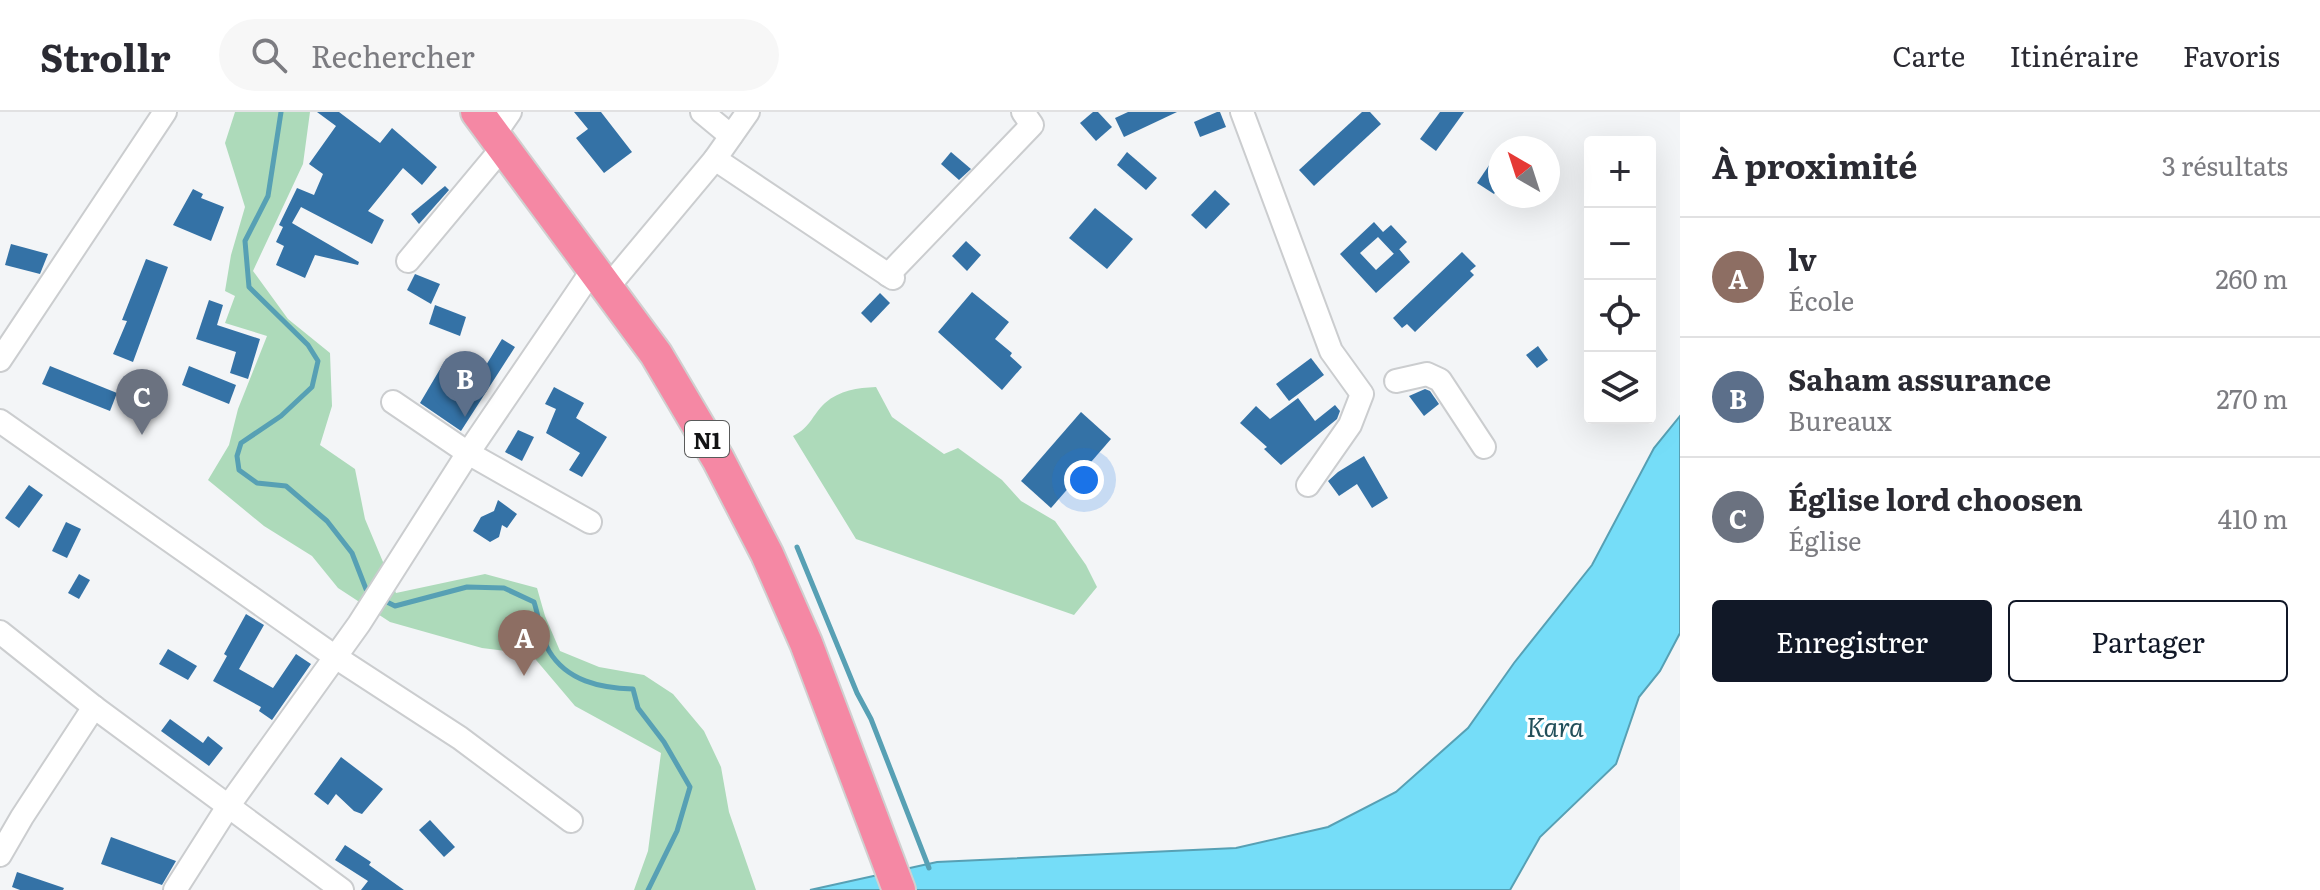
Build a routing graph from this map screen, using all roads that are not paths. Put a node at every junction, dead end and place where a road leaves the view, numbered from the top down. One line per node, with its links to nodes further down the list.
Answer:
1 (165, 112): 11 (street)
2 (702, 112): 7 (street)
3 (748, 112): 7 (street)
4 (1023, 112): 8 (street)
5 (1242, 112): 17 (street)
6 (496, 127): 9 (street); 10 (highway, N1)
7 (731, 136): 8 (street)
8 (715, 159): 10 (street)
9 (408, 261)
10 (601, 277): 16 (street); 27 (highway, N1)
11 (0, 360)
12 (1396, 381): 15 (street)
13 (393, 402): 16 (street)
14 (0, 421): 20 (street)
15 (1484, 447)
16 (468, 453): 18 (street); 20 (street)
17 (1308, 485)
18 (590, 522)
19 (0, 632): 21 (street)
20 (334, 656): 22 (street); 23 (street)
21 (94, 707): 22 (street); 24 (street)
22 (229, 805): 25 (street); 26 (street)
23 (571, 821)
24 (0, 855)
25 (175, 890)
26 (342, 890)
27 (899, 890)

